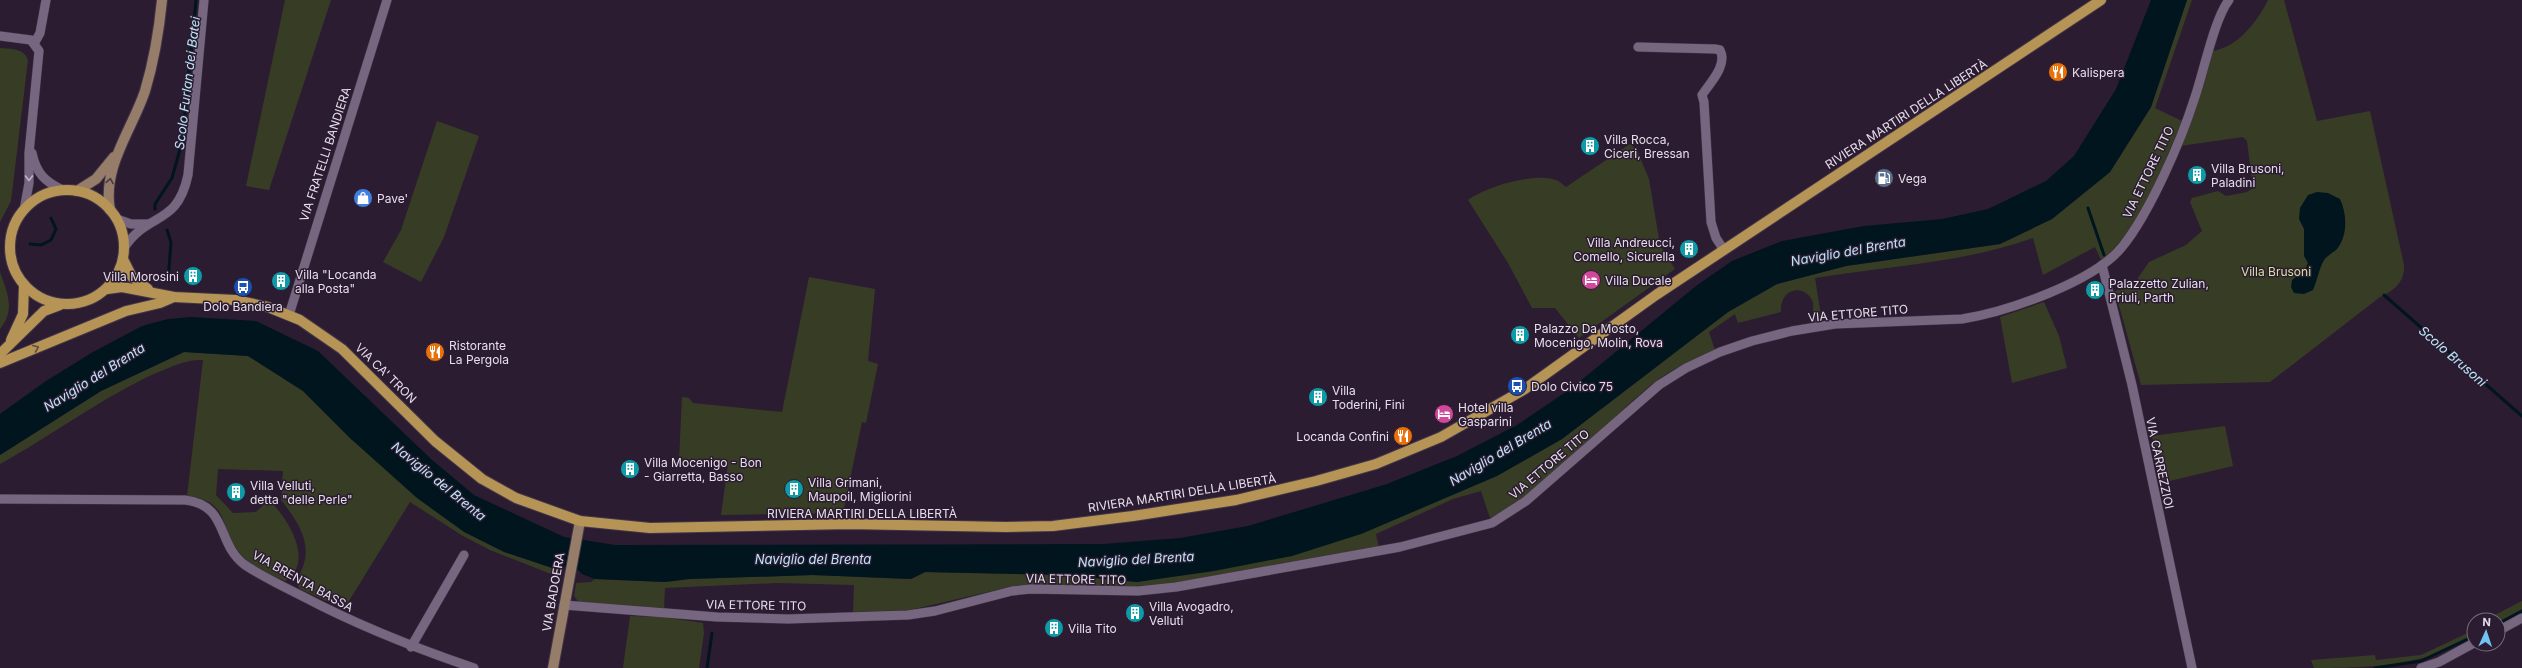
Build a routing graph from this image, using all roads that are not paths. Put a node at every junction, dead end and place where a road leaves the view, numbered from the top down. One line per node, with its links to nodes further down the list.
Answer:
1 (46, 0): 8 (street)
2 (162, 0): 11 (main road)
3 (204, 0): 17 (street)
4 (387, 0): 27 (street, VIA FRATELLI BANDIERA)
5 (2101, 0): 19 (main road, RIVIERA MARTIRI DELLA LIBERTÀ)
6 (2229, 0): 21 (street, VIA ETTORE TITO)
7 (0, 36): 8 (street)
8 (35, 42): 10 (street)
9 (1638, 47): 19 (street)
10 (30, 146): 12 (street); 14 (street, one-way to 14)
11 (117, 153): 13 (main road); 15 (main road, one-way to 11)
12 (63, 190): 13 (main road); 14 (main road)
13 (77, 191): 15 (main road)
14 (24, 210): 22 (main road)
15 (110, 210): 16 (main road)
16 (117, 219): 17 (street); 18 (main road)
17 (148, 224): 18 (street)
18 (124, 248): 20 (main road)
19 (1724, 250): 31 (main road, RIVIERA MARTIRI DELLA LIBERTÀ)
20 (123, 259): 23 (main road); 24 (main road)
21 (2102, 265): 33 (street, VIA ETTORE TITO); 40 (street, VIA CARREZZIOI)
22 (24, 285): 26 (main road); 28 (main road)
23 (107, 289): 24 (main road, VIA CA' TRON); 26 (main road)
24 (153, 292): 25 (main road, VIA CA' TRON)
25 (174, 296): 27 (main road, VIA CA' TRON); 29 (main road, one-way to 25)
26 (62, 304): 28 (main road)
27 (289, 315): 31 (main road, VIA CA' TRON)
28 (3, 351)
29 (0, 362)
30 (0, 499): 36 (street, VIA BRENTA BASSA)
31 (580, 520): 33 (main road, VIA BADOERA)
32 (464, 555): 36 (street)
33 (564, 605): 39 (main road, VIA BADOERA)
34 (2522, 618): 35 (street)
35 (2506, 627)
36 (411, 647): 38 (street, VIA BRENTA BASSA)
37 (2466, 648): 41 (street)
38 (474, 668)
39 (553, 668)
40 (2192, 668)
41 (2421, 668)

